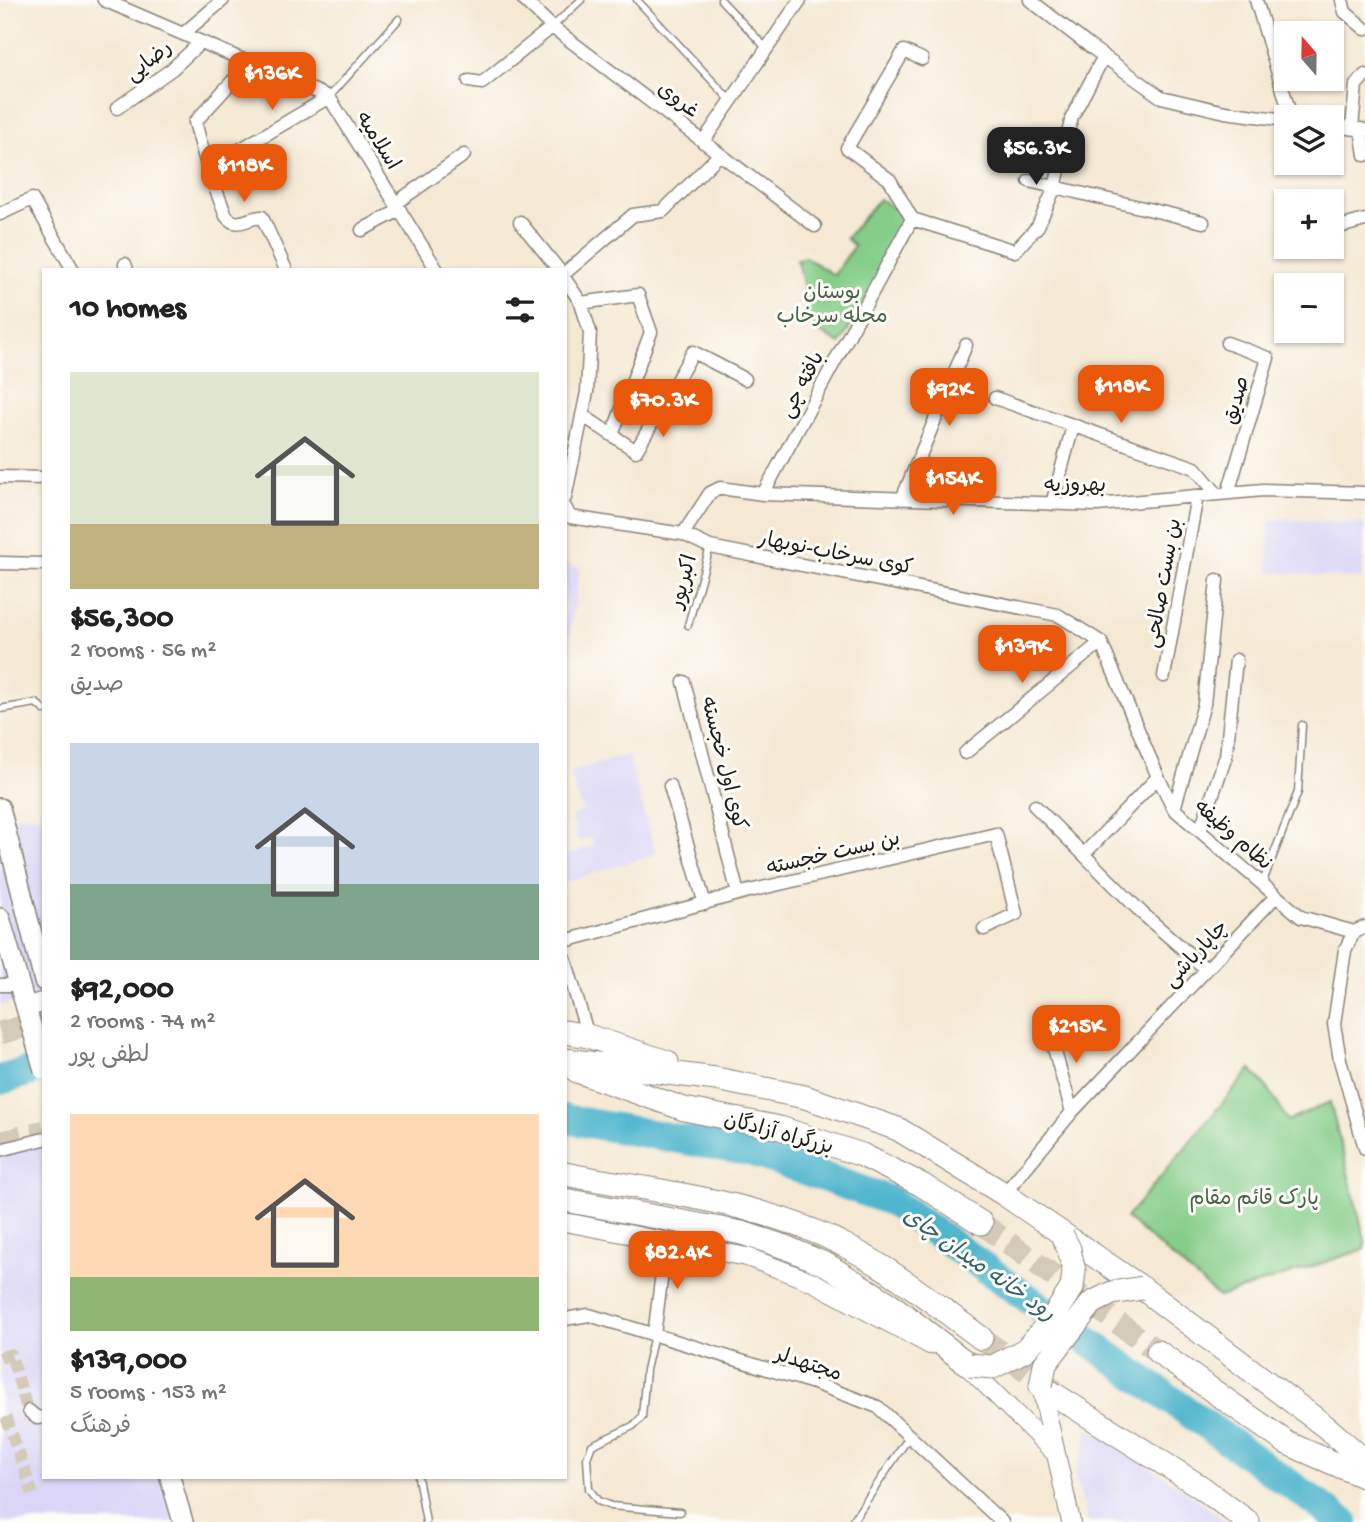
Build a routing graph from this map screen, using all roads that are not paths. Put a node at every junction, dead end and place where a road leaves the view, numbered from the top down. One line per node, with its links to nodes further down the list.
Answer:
1 (104, 0): 14 (street)
2 (524, 0): 12 (street, غروی)
3 (581, 0): 12 (lane)
4 (637, 0): 23 (lane)
5 (722, 0): 16 (lane)
6 (800, 0): 16 (street)
7 (1030, 0): 17 (street)
8 (1256, 0): 24 (street)
9 (1342, 0): 13 (street)
10 (213, 3): 14 (street)
11 (399, 19): 22 (lane)
12 (552, 27): 21 (street); 28 (street, غروی)
13 (1365, 29)
14 (183, 34): 15 (street)
15 (201, 41): 19 (street); 25 (street, رضایی)
16 (767, 49): 23 (street)
17 (1104, 56): 26 (street); 34 (street)
18 (922, 58): 37 (street)
19 (249, 62): 22 (street); 45 (street)
20 (1365, 75): 27 (street)
21 (469, 81)
22 (329, 97): 30 (street); 35 (street, اسلامیه)
23 (731, 101): 28 (street)
24 (1284, 105)
25 (117, 108)
26 (1274, 117)
27 (1359, 129): 32 (street)
28 (704, 142): 29 (street, غروی)
29 (720, 154): 41 (street, غروی); 48 (street)
30 (231, 155)
31 (464, 155): 35 (street)
32 (1365, 155)
33 (1029, 181): 34 (street)
34 (1055, 187): 37 (street); 40 (street)
35 (398, 207): 43 (street); 46 (street, اسلامیه)
36 (0, 214): 44 (street)
37 (912, 219): 62 (street, بافته چی)
38 (1365, 220): 42 (street)
39 (520, 222): 47 (street)
40 (1203, 222)
41 (815, 226)
42 (1344, 226)
43 (362, 229)
44 (72, 268)
45 (285, 268)
46 (436, 268)
47 (557, 268)
48 (567, 271)
49 (567, 282): 50 (street)
50 (581, 303): 55 (street); 57 (street)
51 (1227, 343): 63 (street, صدیق)
52 (966, 345): 65 (street)
53 (745, 379): 57 (street)
54 (995, 398): 56 (street)
55 (582, 415): 57 (street); 60 (street)
56 (1073, 426): 63 (street); 66 (street)
57 (612, 435)
58 (0, 477): 59 (street)
59 (42, 478)
60 (567, 488)
61 (1365, 493): 63 (street, بهروزیه)
62 (763, 494): 65 (street, بهروزیه); 68 (street, بهروزیه)
63 (1223, 494): 64 (street, بهروزیه)
64 (1197, 496): 66 (street, بهروزیه); 76 (street, بن بست صالحی)
65 (902, 499): 66 (street, بهروزیه)
66 (1052, 504)
67 (567, 511): 68 (street, کوی سرخاب-نوبهار)
68 (682, 534): 69 (street, کوی سرخاب-نوبهار)
69 (710, 547): 73 (lane, اکبرپور); 74 (street, کوی سرخاب-نوبهار)
70 (0, 563): 71 (street)
71 (42, 564)
72 (1217, 580): 86 (street)
73 (688, 625)
74 (1101, 642): 81 (street); 82 (street, نظام وظیفه)
75 (1236, 660): 87 (street)
76 (1164, 676)
77 (684, 682): 90 (street, کوی اول خجسته)
78 (42, 708): 79 (lane)
79 (0, 709)
80 (1302, 725): 89 (lane)
81 (965, 753)
82 (1158, 777): 86 (street, نظام وظیفه); 88 (street)
83 (670, 786): 92 (street)
84 (1035, 806): 88 (street)
85 (0, 808): 93 (main road)
86 (1174, 808): 87 (street, نظام وظیفه)
87 (1200, 831): 89 (street, نظام وظیفه)
88 (1084, 854): 99 (street)
89 (1262, 884): 91 (street, نظام وظیفه)
90 (738, 894): 92 (street, بن بست خجسته); 95 (street, بن بست خجسته)
91 (1276, 896): 96 (street, نظام وظیفه); 99 (street, چاپارباشی)
92 (705, 904): 97 (street, بن بست خجسته)
93 (28, 919): 94 (main road); 100 (main road)
94 (1, 921): 101 (main road)
95 (984, 929)
96 (1360, 930): 112 (street)
97 (567, 940)
98 (567, 966): 105 (street)
99 (1206, 969): 110 (street, چاپارباشی)
100 (42, 973)
101 (10, 985): 102 (main road)
102 (33, 1009): 106 (main road, bridge)
103 (1048, 1027): 110 (street)
104 (567, 1032): 105 (highway)
105 (588, 1036): 109 (highway)
106 (42, 1059)
107 (567, 1060): 109 (highway)
108 (567, 1068): 118 (highway, بزرگراه آزادگان)
109 (716, 1079): 115 (highway)
110 (1073, 1112): 115 (street, چاپارباشی)
111 (42, 1140): 113 (street)
112 (1365, 1148)
113 (0, 1150)
114 (567, 1174): 124 (highway)
115 (1004, 1194): 119 (highway)
116 (567, 1200): 126 (highway)
117 (567, 1222): 120 (main road)
118 (981, 1223)
119 (1062, 1235): 121 (highway); 126 (highway, bridge)
120 (666, 1242): 123 (street); 126 (main road)
121 (1142, 1288): 127 (highway, bridge); 130 (highway)
122 (567, 1319): 123 (street, مجتهدلر)
123 (654, 1335): 131 (street, مجتهدلر); 138 (lane)
124 (981, 1338)
125 (1157, 1352): 135 (highway)
126 (969, 1365): 133 (main road)
127 (1041, 1386): 133 (main road); 144 (highway)
128 (29, 1411): 129 (street)
129 (42, 1417)
130 (1326, 1427): 132 (main road); 134 (highway)
131 (910, 1436): 141 (lane); 142 (street, مجتهدلر)
132 (1365, 1449)
133 (1055, 1453): 143 (main road)
134 (1365, 1461)
135 (1365, 1477)
136 (171, 1479): 139 (main road)
137 (418, 1479): 140 (lane)
138 (680, 1512)
139 (183, 1522)
140 (426, 1522)
141 (852, 1522)
142 (1002, 1522)
143 (1070, 1522)
144 (1248, 1522)

